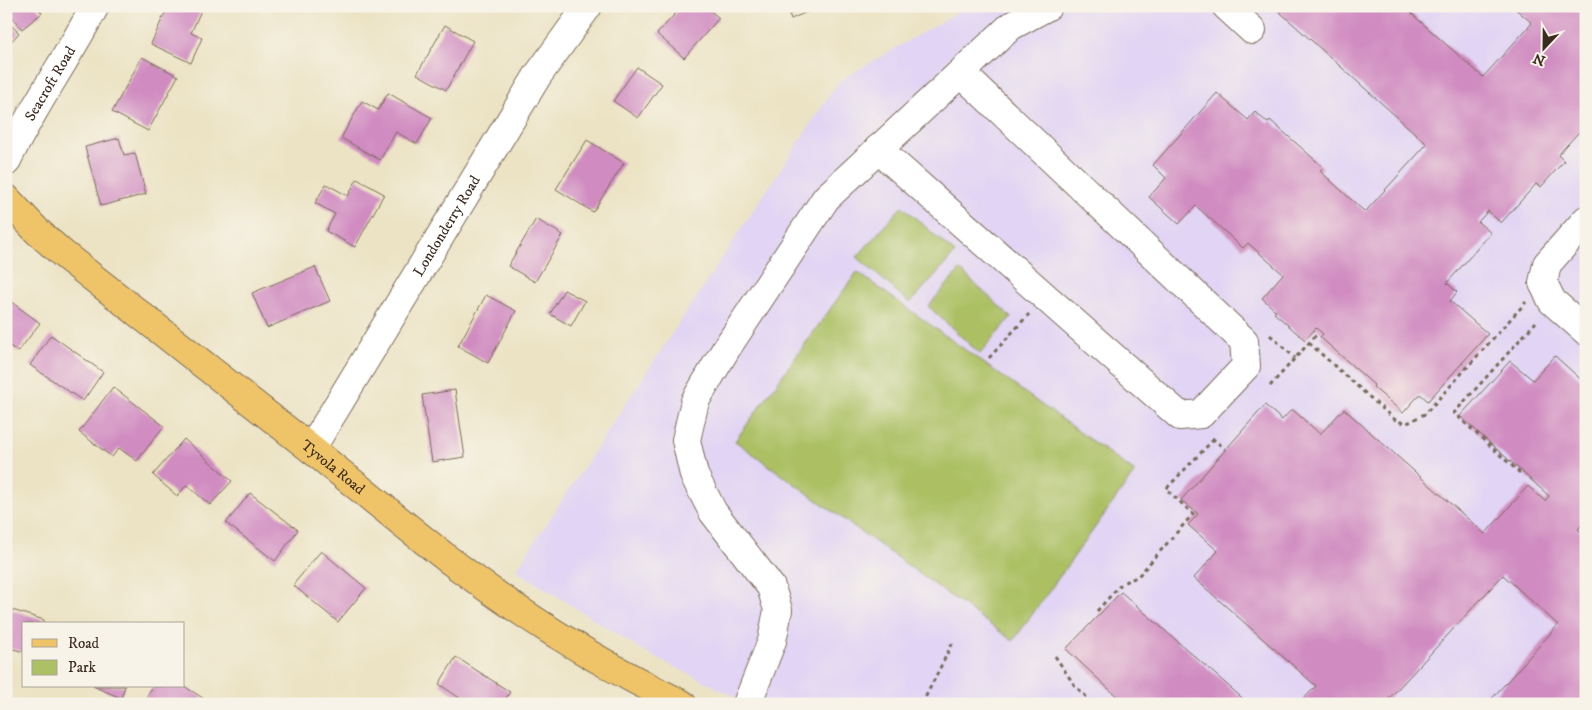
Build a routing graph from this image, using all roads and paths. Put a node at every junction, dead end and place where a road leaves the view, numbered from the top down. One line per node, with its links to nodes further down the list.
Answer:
1 (95, 6): 8 (street, Seacroft Road)
2 (588, 6): 19 (street, Londonderry Road)
3 (1048, 6): 6 (street)
4 (1226, 6): 5 (street)
5 (1252, 30)
6 (961, 73): 7 (street); 7 (street)
7 (878, 149): 26 (street)
8 (6, 162)
9 (6, 198): 19 (main road, Tyvola Road)
10 (1586, 220): 14 (street)
11 (1532, 295): 16 (path)
12 (1031, 312): 17 (path)
13 (1537, 321): 21 (path)
14 (1586, 331)
15 (1316, 334): 16 (path)
16 (1309, 343): 18 (path)
17 (989, 358)
18 (1270, 386)
19 (311, 449): 25 (main road, Tyvola Road)
20 (1225, 450): 22 (path)
21 (1520, 473)
22 (1096, 611)
23 (953, 642): 27 (path)
24 (1055, 656): 28 (path)
25 (682, 704)
26 (747, 704)
27 (922, 704)
28 (1094, 704)

